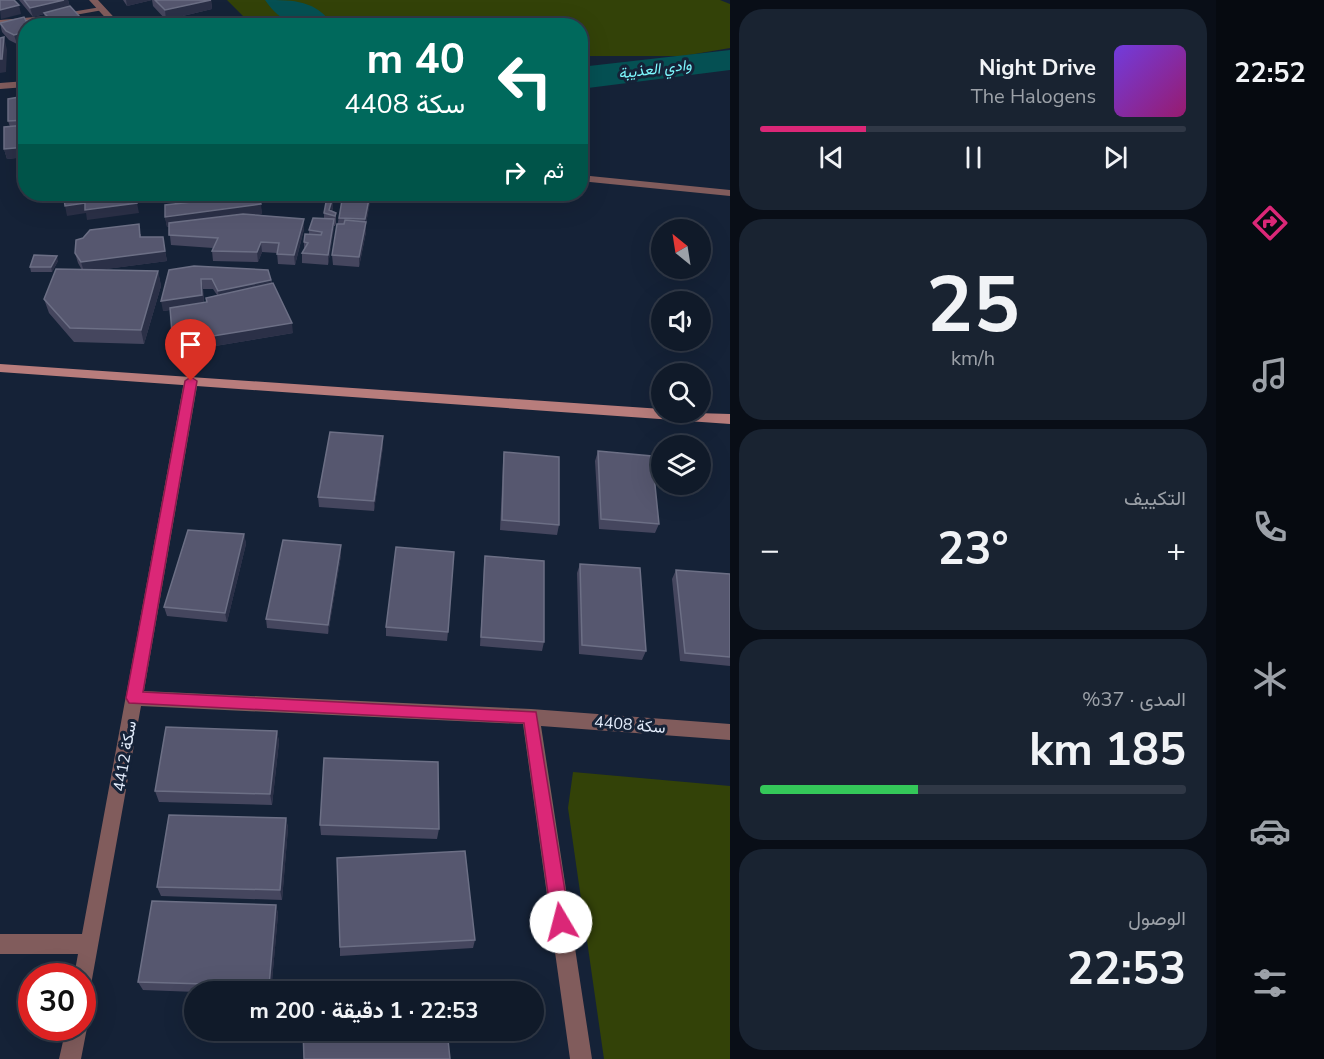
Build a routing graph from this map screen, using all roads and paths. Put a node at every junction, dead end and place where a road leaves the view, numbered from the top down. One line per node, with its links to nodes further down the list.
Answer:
1 (93, 0): 2 (street)
2 (101, 9): 3 (lane); 4 (street)
3 (47, 18)
4 (110, 18)
5 (18, 20): 6 (lane)
6 (0, 22)
7 (18, 85): 8 (street)
8 (0, 86)
9 (588, 179): 10 (street)
10 (730, 193)
11 (0, 368): 12 (street)
12 (191, 381): 13 (street); 14 (street, سكة 4412)
13 (730, 419)
14 (134, 698): 15 (street, سكة 4408); 18 (street, سكة 4412)
15 (531, 717): 16 (street, سكة 4408); 22 (street)
16 (730, 732)
17 (0, 944): 18 (street)
18 (90, 944): 19 (street, سكة 4412)
19 (87, 963)
20 (73, 1041): 21 (street)
21 (70, 1059)
22 (581, 1059)

